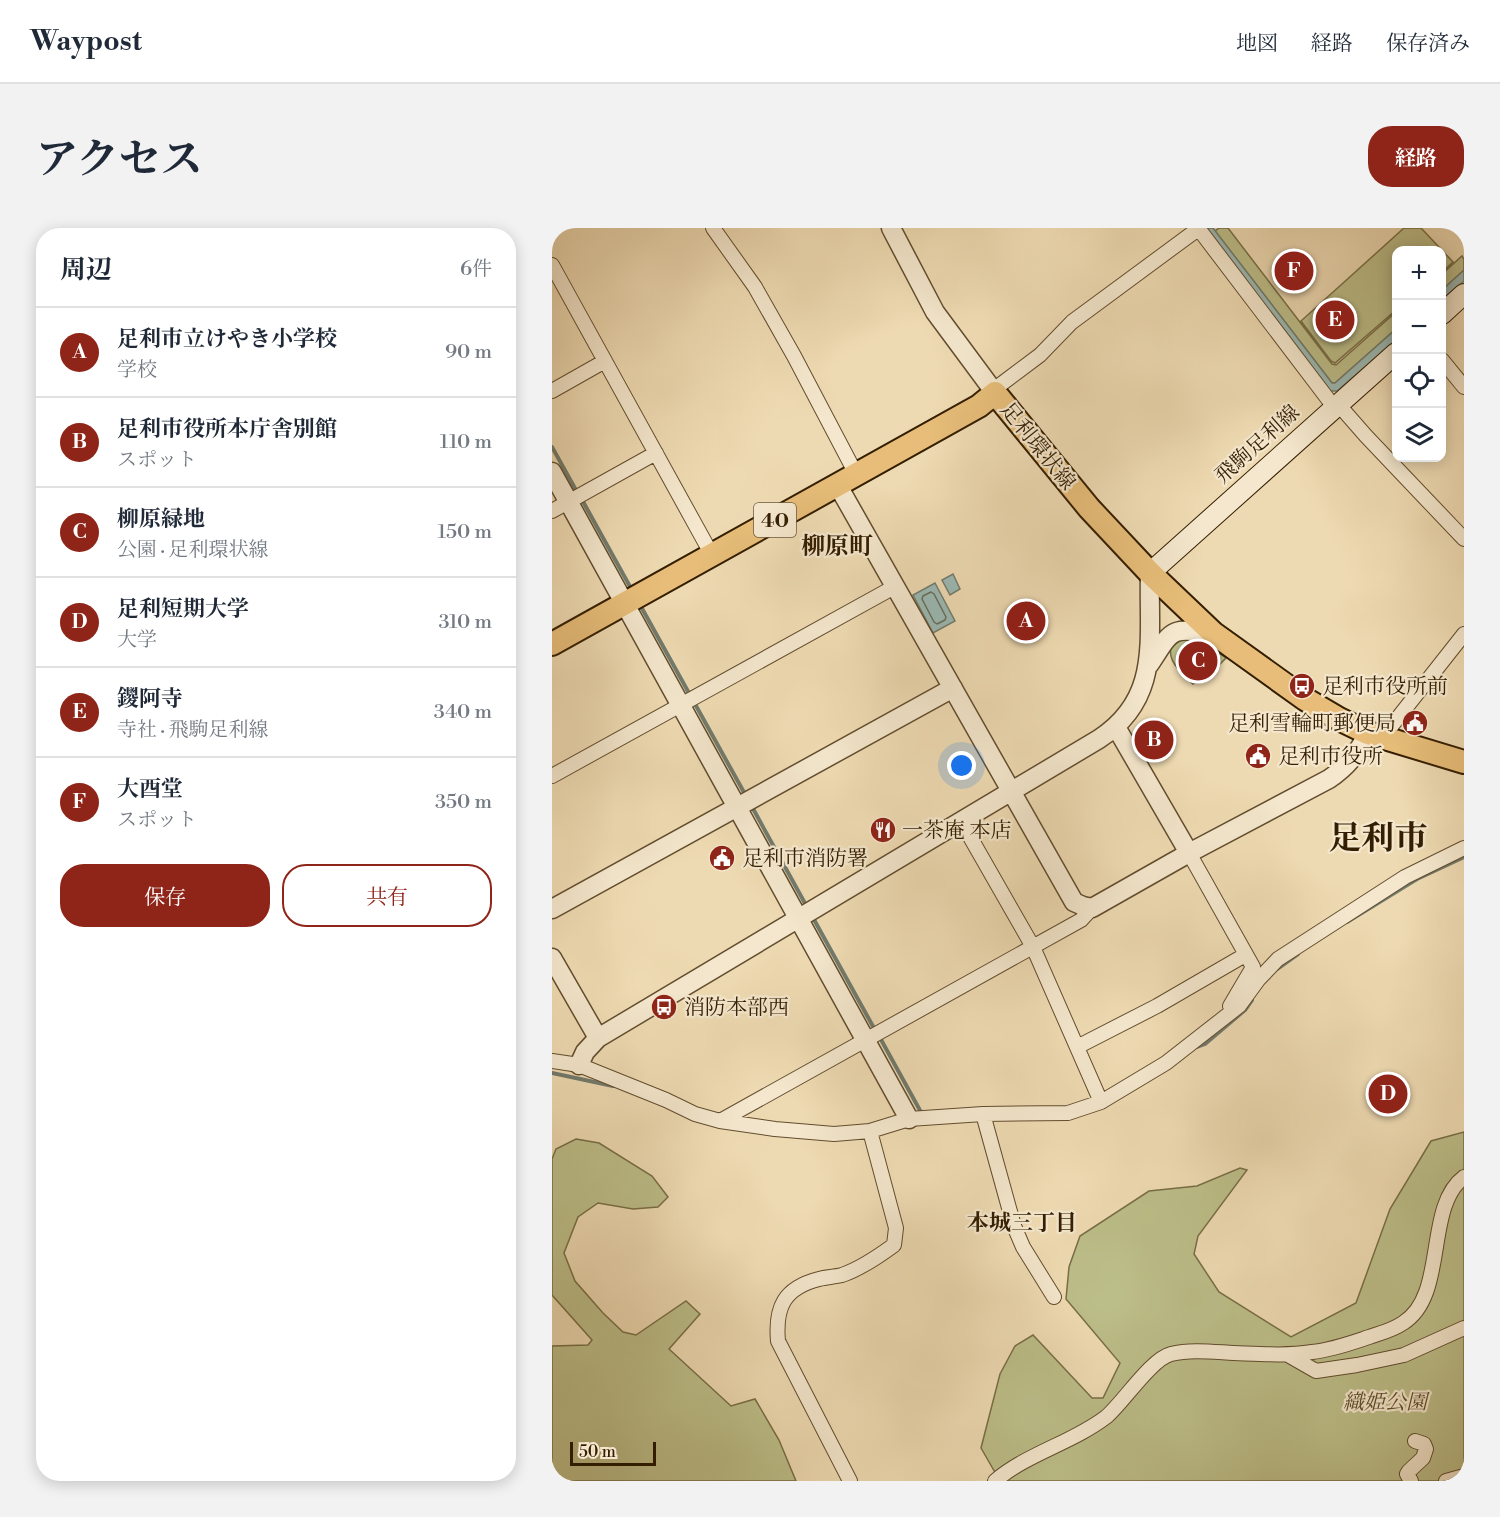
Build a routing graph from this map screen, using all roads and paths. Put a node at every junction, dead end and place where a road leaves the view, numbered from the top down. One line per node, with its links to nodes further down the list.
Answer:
1 (713, 228): 16 (street)
2 (891, 228): 12 (street)
3 (1198, 228): 12 (street); 13 (street)
4 (552, 266): 8 (street)
5 (1464, 294): 6 (main road)
6 (1446, 310)
7 (1395, 354): 13 (main road, 飛駒足利線)
8 (605, 361): 11 (street); 14 (street)
9 (1446, 365): 10 (street)
10 (1464, 387)
11 (552, 391)
12 (995, 393): 16 (main road, 足利環状線 / 40); 21 (main road, 足利環状線)
13 (1336, 405): 19 (street); 21 (main road, 飛駒足利線)
14 (656, 453): 17 (street); 20 (street)
15 (552, 472): 17 (street)
16 (847, 479): 20 (main road, 足利環状線 / 40); 22 (street)
17 (568, 502): 18 (street); 23 (street)
18 (552, 511)
19 (1464, 539)
20 (712, 555): 23 (main road, 足利環状線 / 40)
21 (1150, 573): 24 (main road, 足利環状線); 27 (street)
22 (896, 586): 28 (street); 29 (street)
23 (625, 603): 26 (main road, 足利環状線 / 40); 29 (street)
24 (1214, 633): 27 (street); 31 (main road, 足利環状線)
25 (1464, 634): 31 (street)
26 (552, 644)
27 (1148, 667): 30 (street)
28 (952, 688): 34 (street); 35 (street)
29 (680, 706): 33 (street); 35 (street)
30 (1116, 727): 34 (street); 38 (street)
31 (1375, 736): 32 (main road, 足利環状線); 38 (street)
32 (1464, 762)
33 (552, 776)
34 (1010, 792): 36 (street); 39 (street)
35 (736, 808): 40 (street); 41 (street)
36 (961, 821): 41 (street); 42 (street)
37 (1464, 848): 45 (street)
38 (1189, 853): 39 (street); 43 (street)
39 (1092, 908): 42 (street)
40 (552, 909)
41 (799, 918): 46 (street); 47 (street)
42 (1033, 947): 47 (street); 48 (street)
43 (1245, 955): 45 (street); 48 (street)
44 (552, 958): 46 (street)
45 (1222, 1019): 51 (street)
46 (598, 1038): 50 (street)
47 (866, 1041): 53 (street); 54 (street)
48 (1077, 1047): 51 (street)
49 (552, 1061): 50 (street)
50 (579, 1065): 54 (street)
51 (1101, 1102): 52 (street)
52 (983, 1114): 53 (street); 57 (street)
53 (909, 1119): 55 (street)
54 (720, 1121): 55 (street)
55 (870, 1131): 62 (street)
56 (1464, 1177): 59 (street)
57 (1054, 1297)
58 (1464, 1328): 59 (street)
59 (1286, 1354): 63 (street)
60 (1415, 1441): 64 (street)
61 (1464, 1476): 65 (street)
62 (850, 1481)
63 (995, 1481)
64 (1411, 1481)
65 (1446, 1481)

